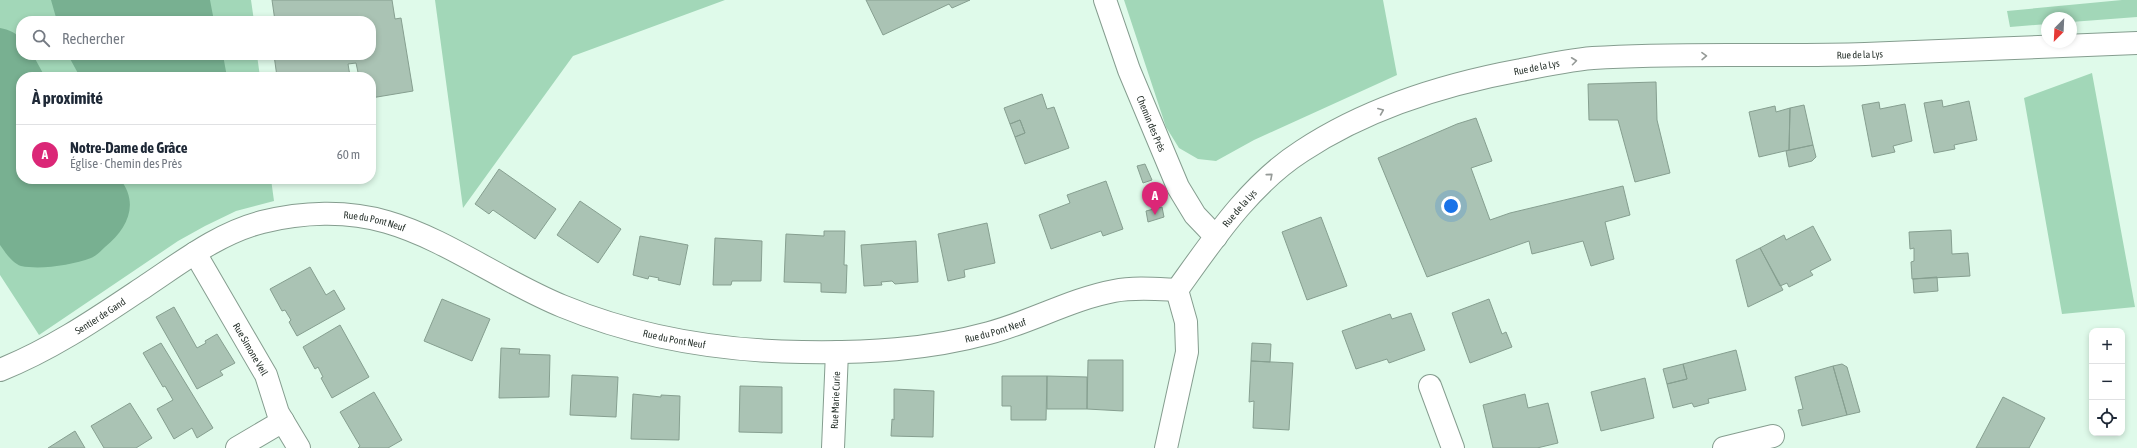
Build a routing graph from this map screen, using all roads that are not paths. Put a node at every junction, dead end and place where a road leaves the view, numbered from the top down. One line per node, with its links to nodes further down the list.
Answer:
1 (1105, 0): 3 (street, Chemin des Près)
2 (2137, 43): 3 (street, Rue de la Lys, one-way to 2)
3 (1216, 237): 5 (street, Rue de la Lys)
4 (195, 253): 6 (street, Rue du Pont Neuf); 7 (street, Sentier de Gand); 9 (street, Rue Simone Veil)
5 (1177, 290): 6 (street, Rue du Pont Neuf); 14 (street)
6 (837, 352): 13 (street, Rue Marie Curie)
7 (0, 370)
8 (1430, 386): 15 (street)
9 (283, 421): 11 (street); 12 (street, Rue Simone Veil)
10 (1773, 436): 16 (street)
11 (237, 448)
12 (299, 448)
13 (833, 448)
14 (1166, 448)
15 (1453, 448)
16 (1724, 448)

